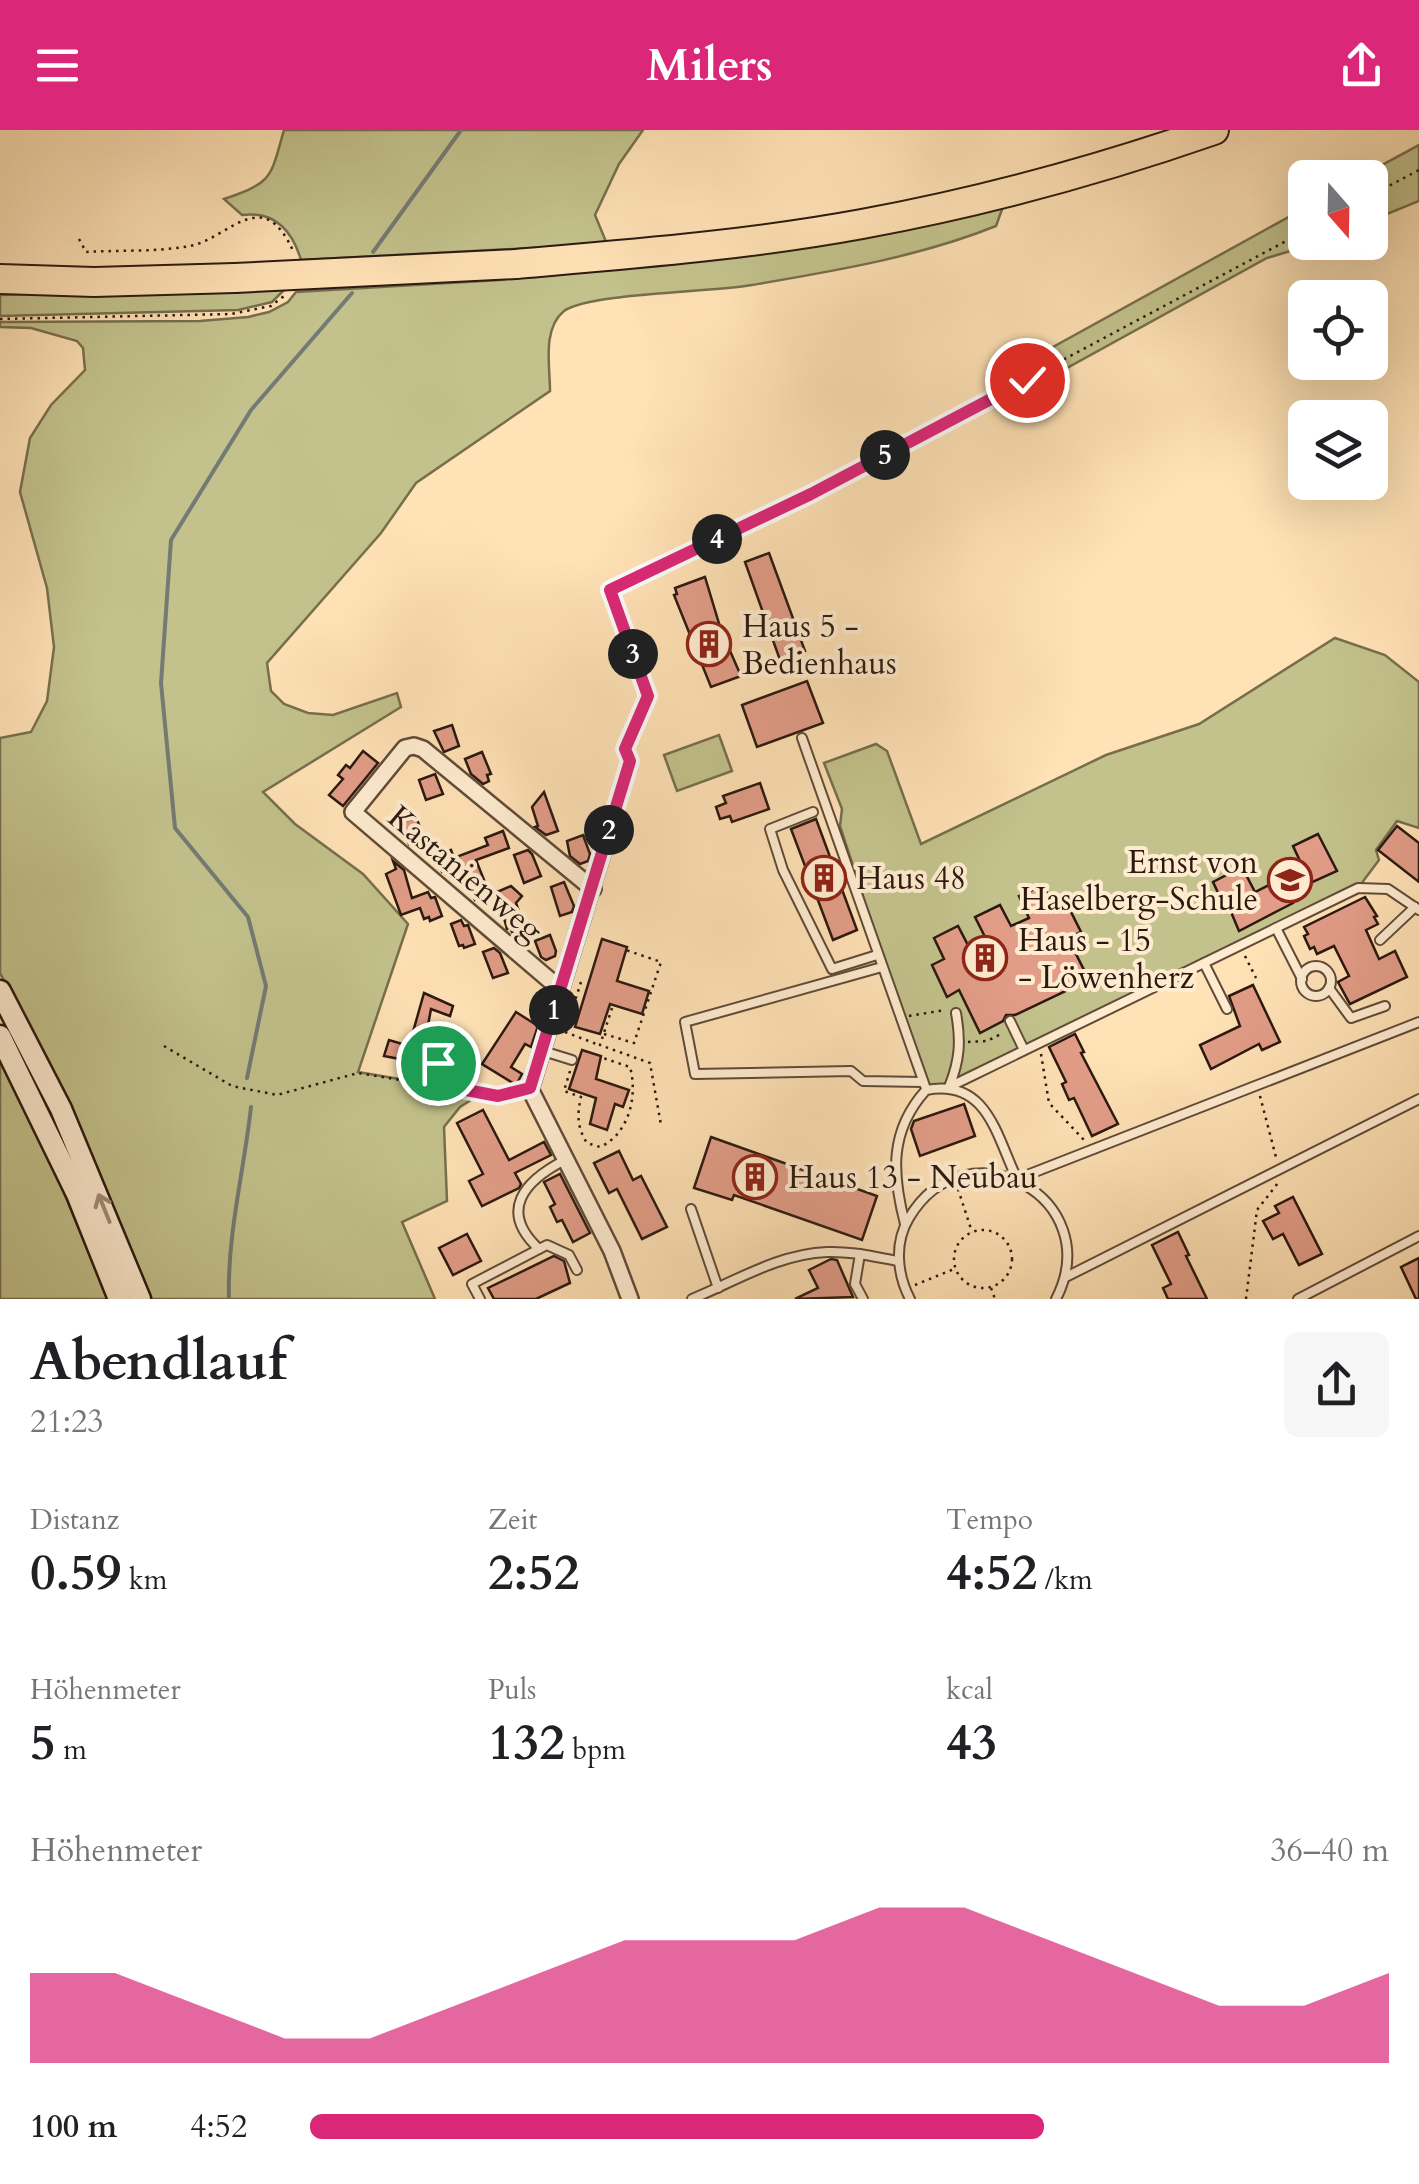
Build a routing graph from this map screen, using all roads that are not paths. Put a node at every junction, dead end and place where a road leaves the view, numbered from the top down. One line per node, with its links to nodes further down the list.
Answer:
1 (1214, 130): 2 (highway, bridge)
2 (3, 281)
3 (802, 738): 10 (lane)
4 (813, 812): 10 (lane)
5 (605, 843): 6 (street, Kastanienweg)
6 (593, 890): 15 (street, Kastanienweg); 15 (street, Kastanienweg)
7 (1417, 909): 8 (lane); 9 (lane)
8 (1276, 928): 11 (lane); 13 (lane)
9 (1380, 940)
10 (878, 954): 12 (lane)
11 (1204, 963): 18 (lane); 25 (lane)
12 (882, 968): 28 (lane); 28 (lane)
13 (1302, 979): 14 (lane); 14 (lane)
14 (1329, 988): 17 (lane)
15 (560, 989): 20 (street, Kastanienweg)
16 (0, 991): 43 (main road, one-way to 16)
17 (1385, 1006)
18 (1227, 1009)
19 (956, 1013): 29 (lane)
20 (552, 1015): 21 (lane); 26 (street, Kastanienweg)
21 (569, 1020)
22 (1419, 1022): 32 (lane)
23 (1012, 1025): 25 (lane)
24 (0, 1036): 42 (main road)
25 (1024, 1050): 29 (lane)
26 (541, 1051): 27 (lane); 31 (street, Kastanienweg)
27 (572, 1060)
28 (925, 1086): 29 (lane); 34 (lane)
29 (949, 1086): 32 (lane)
30 (1419, 1099): 40 (lane)
31 (565, 1160): 36 (lane); 45 (street)
32 (1016, 1180): 34 (lane); 40 (lane)
33 (691, 1209): 41 (lane)
34 (905, 1224): 38 (lane)
35 (1419, 1236): 50 (lane)
36 (540, 1249): 39 (lane); 44 (lane)
37 (860, 1254): 38 (lane); 41 (lane); 47 (lane)
38 (898, 1261): 48 (lane)
39 (577, 1270)
40 (1066, 1277): 49 (lane)
41 (718, 1288): 46 (lane)
42 (119, 1299)
43 (140, 1299)
44 (480, 1299)
45 (630, 1299)
46 (692, 1299)
47 (863, 1299)
48 (910, 1299)
49 (1056, 1299)
50 (1298, 1299)

